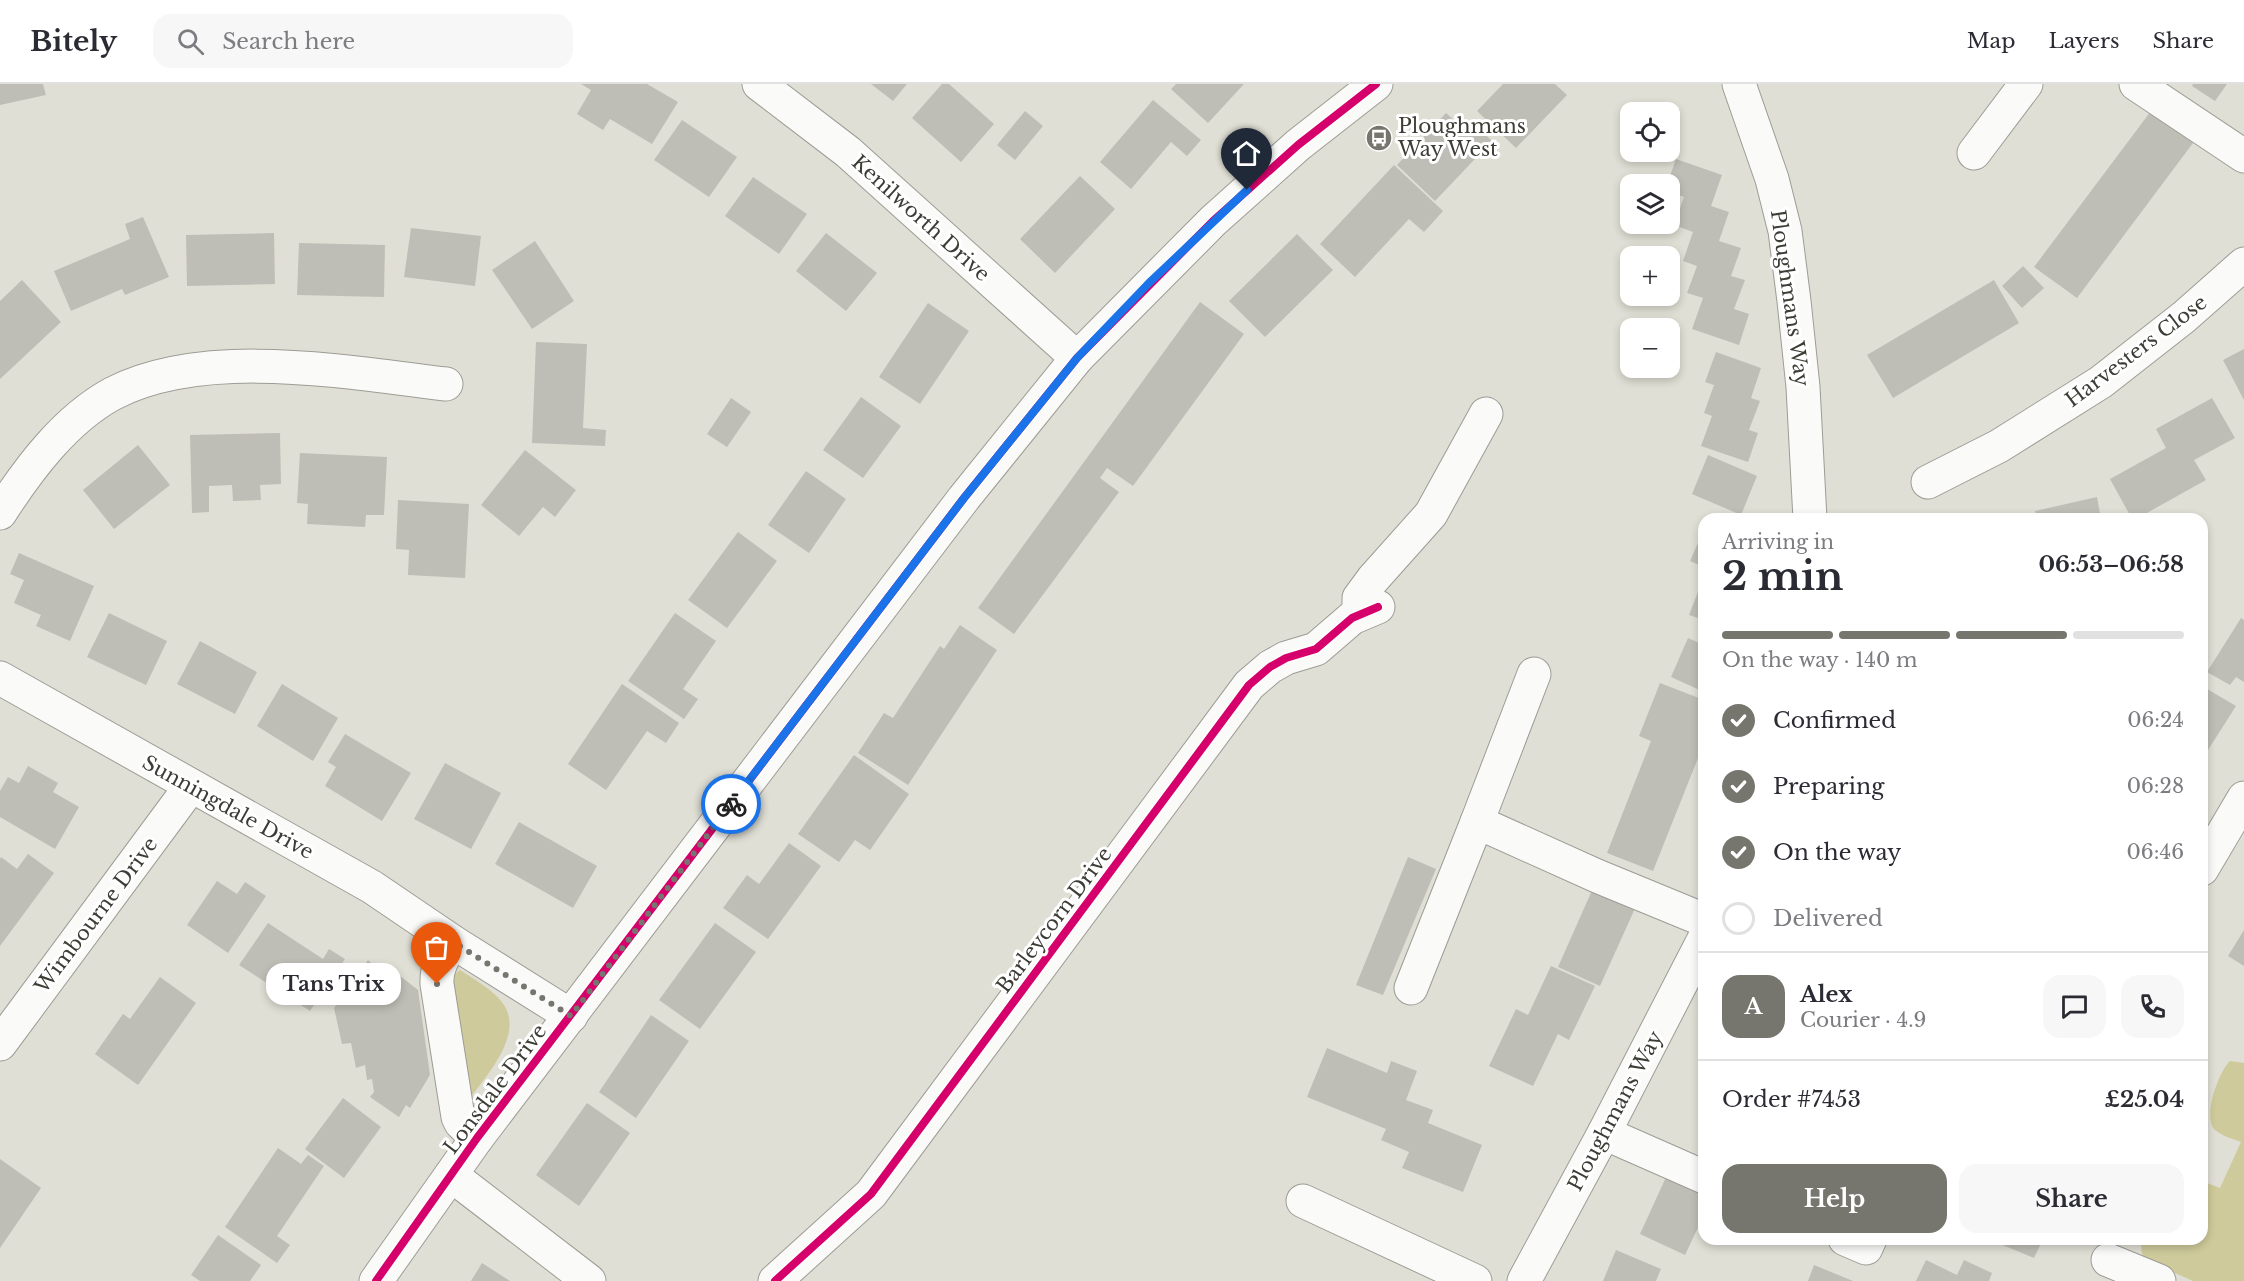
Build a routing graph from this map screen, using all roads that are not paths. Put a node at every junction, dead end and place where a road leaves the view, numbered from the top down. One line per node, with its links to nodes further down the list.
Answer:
1 (759, 84): 9 (street, Kenilworth Drive)
2 (1376, 84): 9 (street, Lonsdale Drive)
3 (1739, 84): 14 (street, Ploughmans Way)
4 (2026, 84): 6 (street)
5 (2136, 84): 7 (street)
6 (1974, 153)
7 (2244, 156)
8 (2244, 264): 12 (street, Harvesters Close)
9 (1077, 358): 25 (street, Lonsdale Drive)
10 (446, 384): 13 (street)
11 (1486, 414): 35 (street, Barleycorn Drive)
12 (1928, 482)
13 (0, 513)
14 (1810, 513)
15 (1534, 674): 19 (street)
16 (0, 678): 17 (street, Sunningdale Drive)
17 (191, 786): 22 (street, Sunningdale Drive); 26 (street, Wimbourne Drive)
18 (2244, 798): 20 (street)
19 (1477, 822): 21 (street); 24 (street)
20 (2208, 859)
21 (1698, 918)
22 (453, 942): 25 (street, Sunningdale Drive); 28 (street)
23 (1698, 951): 27 (street, Ploughmans Way)
24 (1412, 988)
25 (571, 1016): 28 (street, Lonsdale Drive)
26 (0, 1044)
27 (1604, 1133): 29 (street); 37 (street, Ploughmans Way)
28 (477, 1138): 30 (street, Lonsdale Drive)
29 (1698, 1174)
30 (451, 1175): 33 (street, Lonsdale Drive); 34 (street)
31 (1303, 1201): 36 (street)
32 (2105, 1260): 38 (street)
33 (376, 1281)
34 (589, 1281)
35 (775, 1281)
36 (1474, 1281)
37 (1524, 1281)
38 (2159, 1281)

